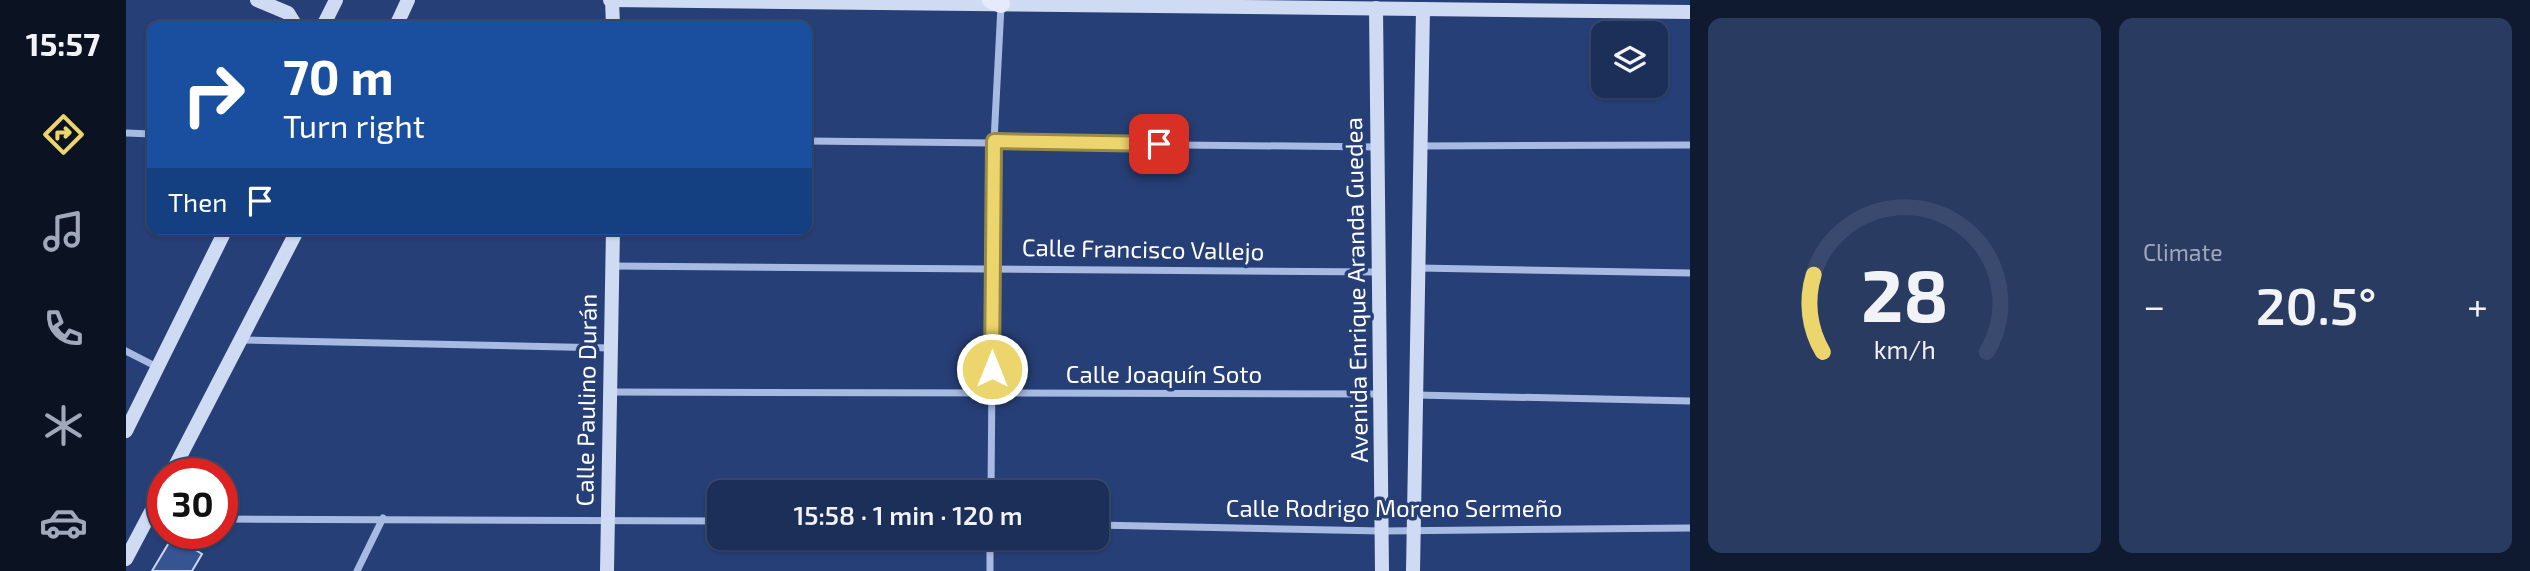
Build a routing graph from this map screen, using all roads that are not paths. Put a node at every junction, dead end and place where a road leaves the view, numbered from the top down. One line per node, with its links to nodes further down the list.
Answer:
1 (257, 0): 9 (street)
2 (336, 0): 10 (street)
3 (408, 0): 11 (street)
4 (611, 0): 5 (street); 12 (street)
5 (996, 2): 6 (street); 16 (street)
6 (1376, 8): 7 (street); 19 (street, Avenida Enrique Aranda Guedea)
7 (1423, 9): 8 (street); 18 (street)
8 (1690, 12)
9 (293, 21)
10 (326, 21)
11 (398, 21)
12 (612, 21)
13 (126, 133): 14 (street)
14 (147, 134)
15 (812, 141): 16 (street)
16 (994, 141): 19 (street); 24 (street)
17 (1690, 145): 18 (street)
18 (1420, 146): 25 (street)
19 (1378, 148): 26 (street, Avenida Enrique Aranda Guedea)
20 (223, 235): 31 (street)
21 (295, 235): 28 (street)
22 (613, 235): 23 (street, Calle Paulino Durán)
23 (612, 266): 24 (street, Calle Francisco Vallejo); 29 (street, Calle Paulino Durán)
24 (993, 268): 26 (street, Calle Francisco Vallejo); 33 (street)
25 (1419, 268): 27 (street); 35 (street)
26 (1380, 272): 34 (street, Avenida Enrique Aranda Guedea)
27 (1690, 273)
28 (243, 340): 29 (street); 38 (street)
29 (610, 348): 32 (street, Calle Paulino Durán)
30 (126, 351): 31 (street)
31 (158, 367): 37 (street)
32 (609, 392): 33 (street, Calle Joaquín Soto); 43 (street, Calle Paulino Durán)
33 (992, 394): 34 (street, Calle Joaquín Soto); 39 (street)
34 (1382, 394): 48 (street, Avenida Enrique Aranda Guedea)
35 (1415, 395): 36 (street); 47 (street)
36 (1690, 401)
37 (126, 430)
38 (179, 458)
39 (991, 480)
40 (383, 518): 41 (street); 43 (street); 51 (street)
41 (238, 519)
42 (146, 520): 50 (street)
43 (607, 520): 44 (street); 52 (street, Calle Paulino Durán)
44 (707, 520)
45 (1109, 525): 48 (street, Calle Rodrigo Moreno Sermeño)
46 (1690, 528): 47 (street, Calle Rodrigo Moreno Sermeño)
47 (1414, 529): 48 (street, Calle Rodrigo Moreno Sermeño); 55 (street)
48 (1382, 531): 54 (street, Avenida Enrique Aranda Guedea)
49 (990, 550): 53 (street)
50 (126, 559)
51 (356, 571)
52 (607, 571)
53 (990, 571)
54 (1382, 571)
55 (1413, 571)

